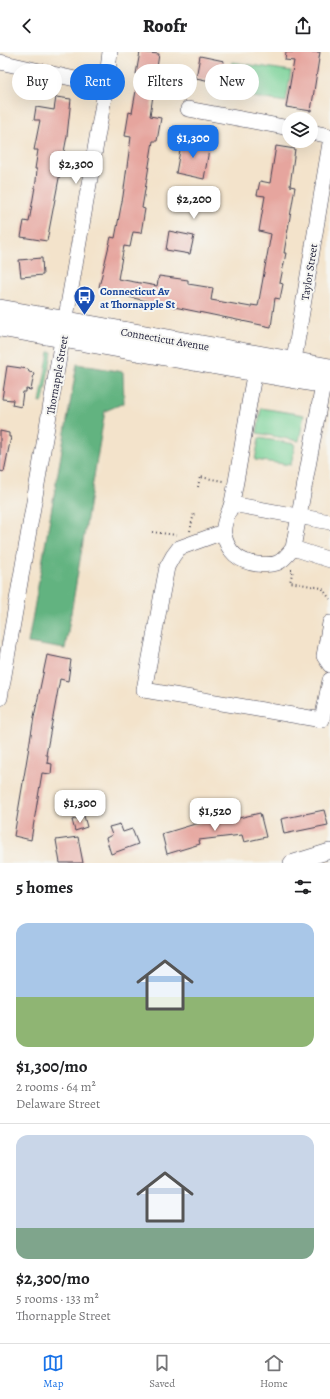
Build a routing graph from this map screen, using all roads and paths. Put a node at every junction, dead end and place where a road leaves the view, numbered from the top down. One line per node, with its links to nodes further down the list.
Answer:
1 (110, 52): 3 (street, Thornapple Street)
2 (0, 62): 4 (street)
3 (109, 64)
4 (70, 78)
5 (104, 100): 13 (street, Thornapple Street)
6 (188, 109): 7 (street)
7 (282, 127)
8 (318, 133): 9 (street)
9 (330, 136)
10 (330, 143): 15 (street, Taylor Street)
11 (0, 310): 13 (main road, Connecticut Avenue)
12 (0, 327): 13 (main road, Connecticut Avenue)
13 (65, 330): 14 (main road, Connecticut Avenue); 34 (street, Thornapple Street)
14 (257, 364): 15 (main road, Connecticut Avenue); 17 (street)
15 (293, 370): 16 (main road, Connecticut Avenue)
16 (327, 376): 21 (street)
17 (236, 484): 18 (path); 19 (street)
18 (198, 487)
19 (232, 504): 21 (street); 24 (street)
20 (194, 513): 26 (path)
21 (298, 517): 22 (street); 27 (street)
22 (330, 522)
23 (152, 532): 25 (path)
24 (223, 532): 27 (street); 33 (street)
25 (182, 536)
26 (189, 537)
27 (293, 548): 28 (street)
28 (330, 560)
29 (288, 569): 30 (path)
30 (330, 599)
31 (330, 623): 32 (street)
32 (330, 665)
33 (330, 680)
34 (0, 698)
35 (330, 851): 36 (street)
36 (291, 863)

